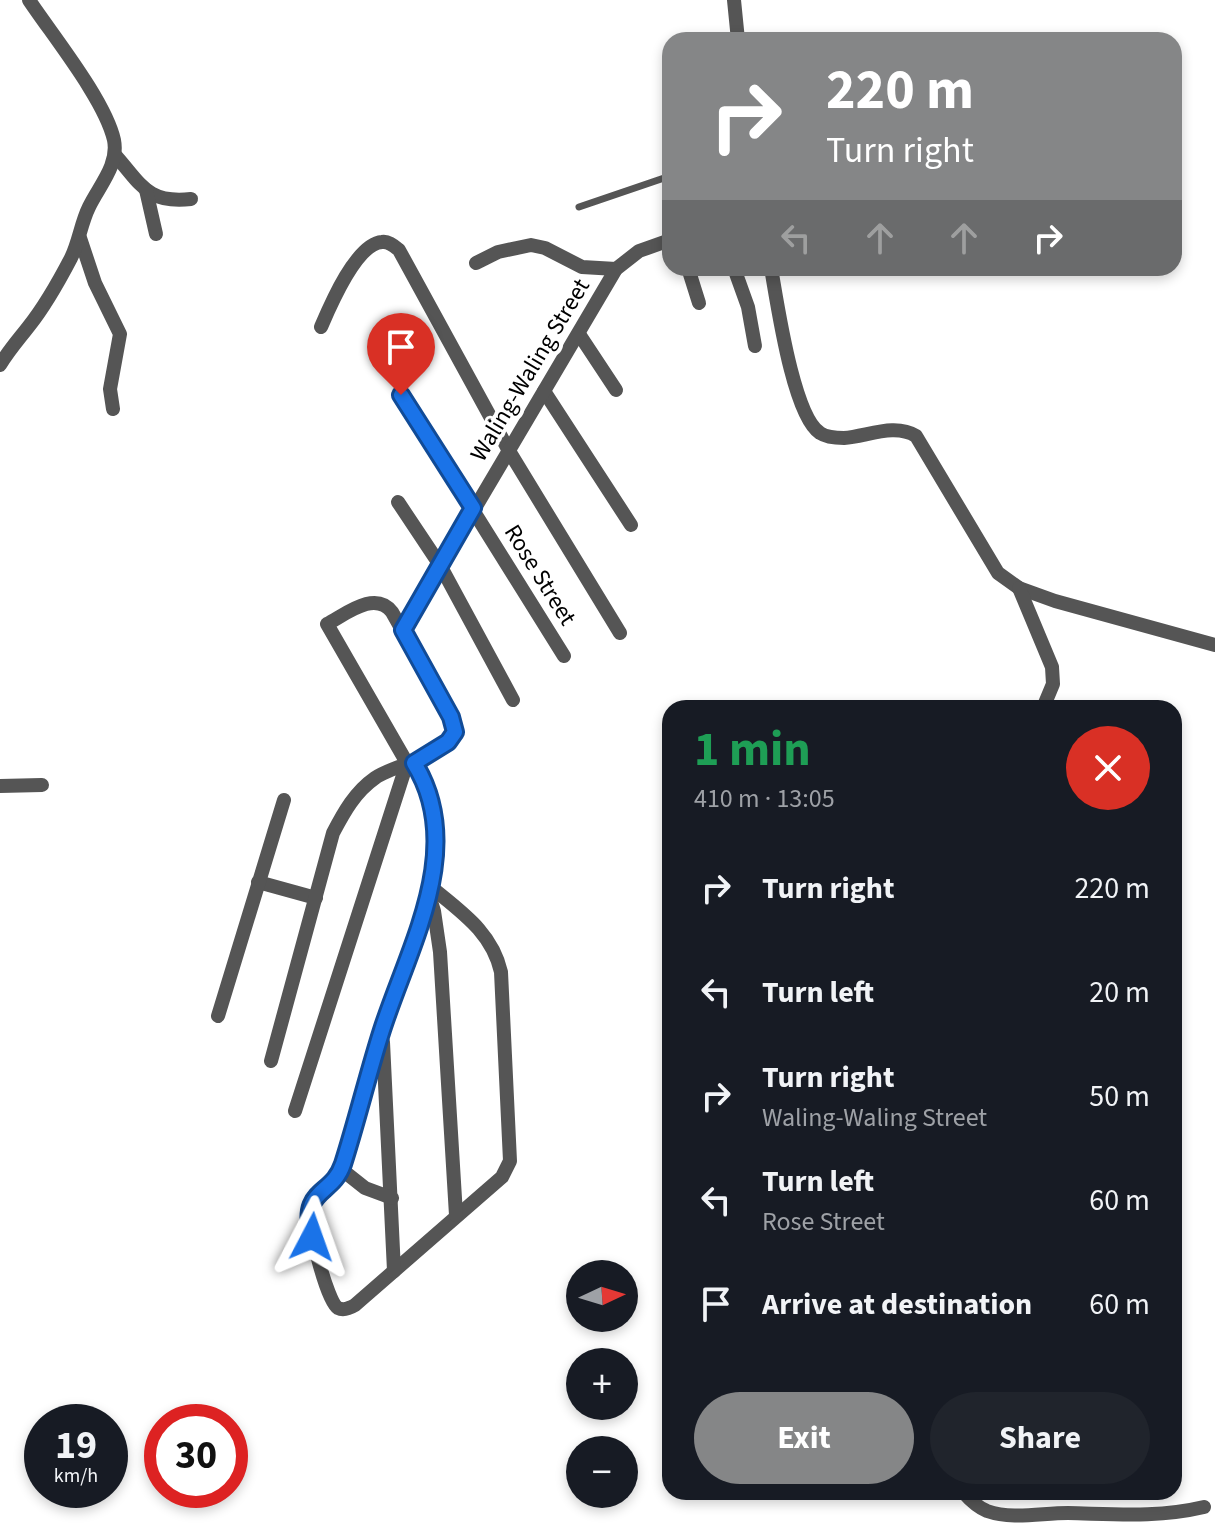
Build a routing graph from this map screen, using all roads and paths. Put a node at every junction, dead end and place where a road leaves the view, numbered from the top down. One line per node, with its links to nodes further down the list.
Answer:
1 (29, 0): 4 (street)
2 (734, 0): 3 (street)
3 (737, 32)
4 (115, 155): 6 (street); 10 (street)
5 (662, 179): 8 (lane)
6 (146, 190): 7 (street); 9 (street)
7 (191, 199)
8 (579, 207)
9 (156, 234)
10 (80, 238): 21 (street); 25 (street)
11 (662, 243): 13 (street, Waling-Waling Street)
12 (476, 263): 13 (street)
13 (616, 269): 19 (street, Waling-Waling Street)
14 (691, 276): 17 (street)
15 (737, 276): 20 (street)
16 (773, 276): 31 (street)
17 (699, 303)
18 (321, 327): 26 (street)
19 (579, 334): 22 (street); 23 (street, Waling-Waling Street)
20 (755, 346)
21 (0, 365)
22 (616, 390)
23 (544, 391): 26 (street, Waling-Waling Street); 29 (street)
24 (401, 395): 28 (street, Rose Street)
25 (113, 409)
26 (509, 451): 28 (street, Waling-Waling Street); 33 (street)
27 (398, 502): 30 (street)
28 (473, 508): 30 (street, Waling-Waling Street); 35 (street, Rose Street)
29 (631, 525)
30 (440, 565): 32 (street, Waling-Waling Street); 36 (street)
31 (1019, 588): 34 (street); 37 (street)
32 (403, 630): 38 (street); 38 (street)
33 (620, 633)
34 (1215, 645)
35 (564, 656)
36 (513, 700)
37 (1046, 700)
38 (410, 763): 43 (street); 44 (street); 48 (street)
39 (42, 785): 40 (street)
40 (0, 786)
41 (284, 800): 42 (street)
42 (258, 882): 44 (street); 45 (street)
43 (430, 891): 46 (street); 51 (street); 51 (street)
44 (316, 898): 47 (street)
45 (218, 1016)
46 (383, 1029): 49 (street); 50 (street)
47 (271, 1061)
48 (295, 1111)
49 (341, 1169): 50 (street); 52 (street)
50 (392, 1198): 52 (street)
51 (456, 1215): 52 (street)
52 (394, 1271)
53 (969, 1500): 54 (street)
54 (1204, 1507)

